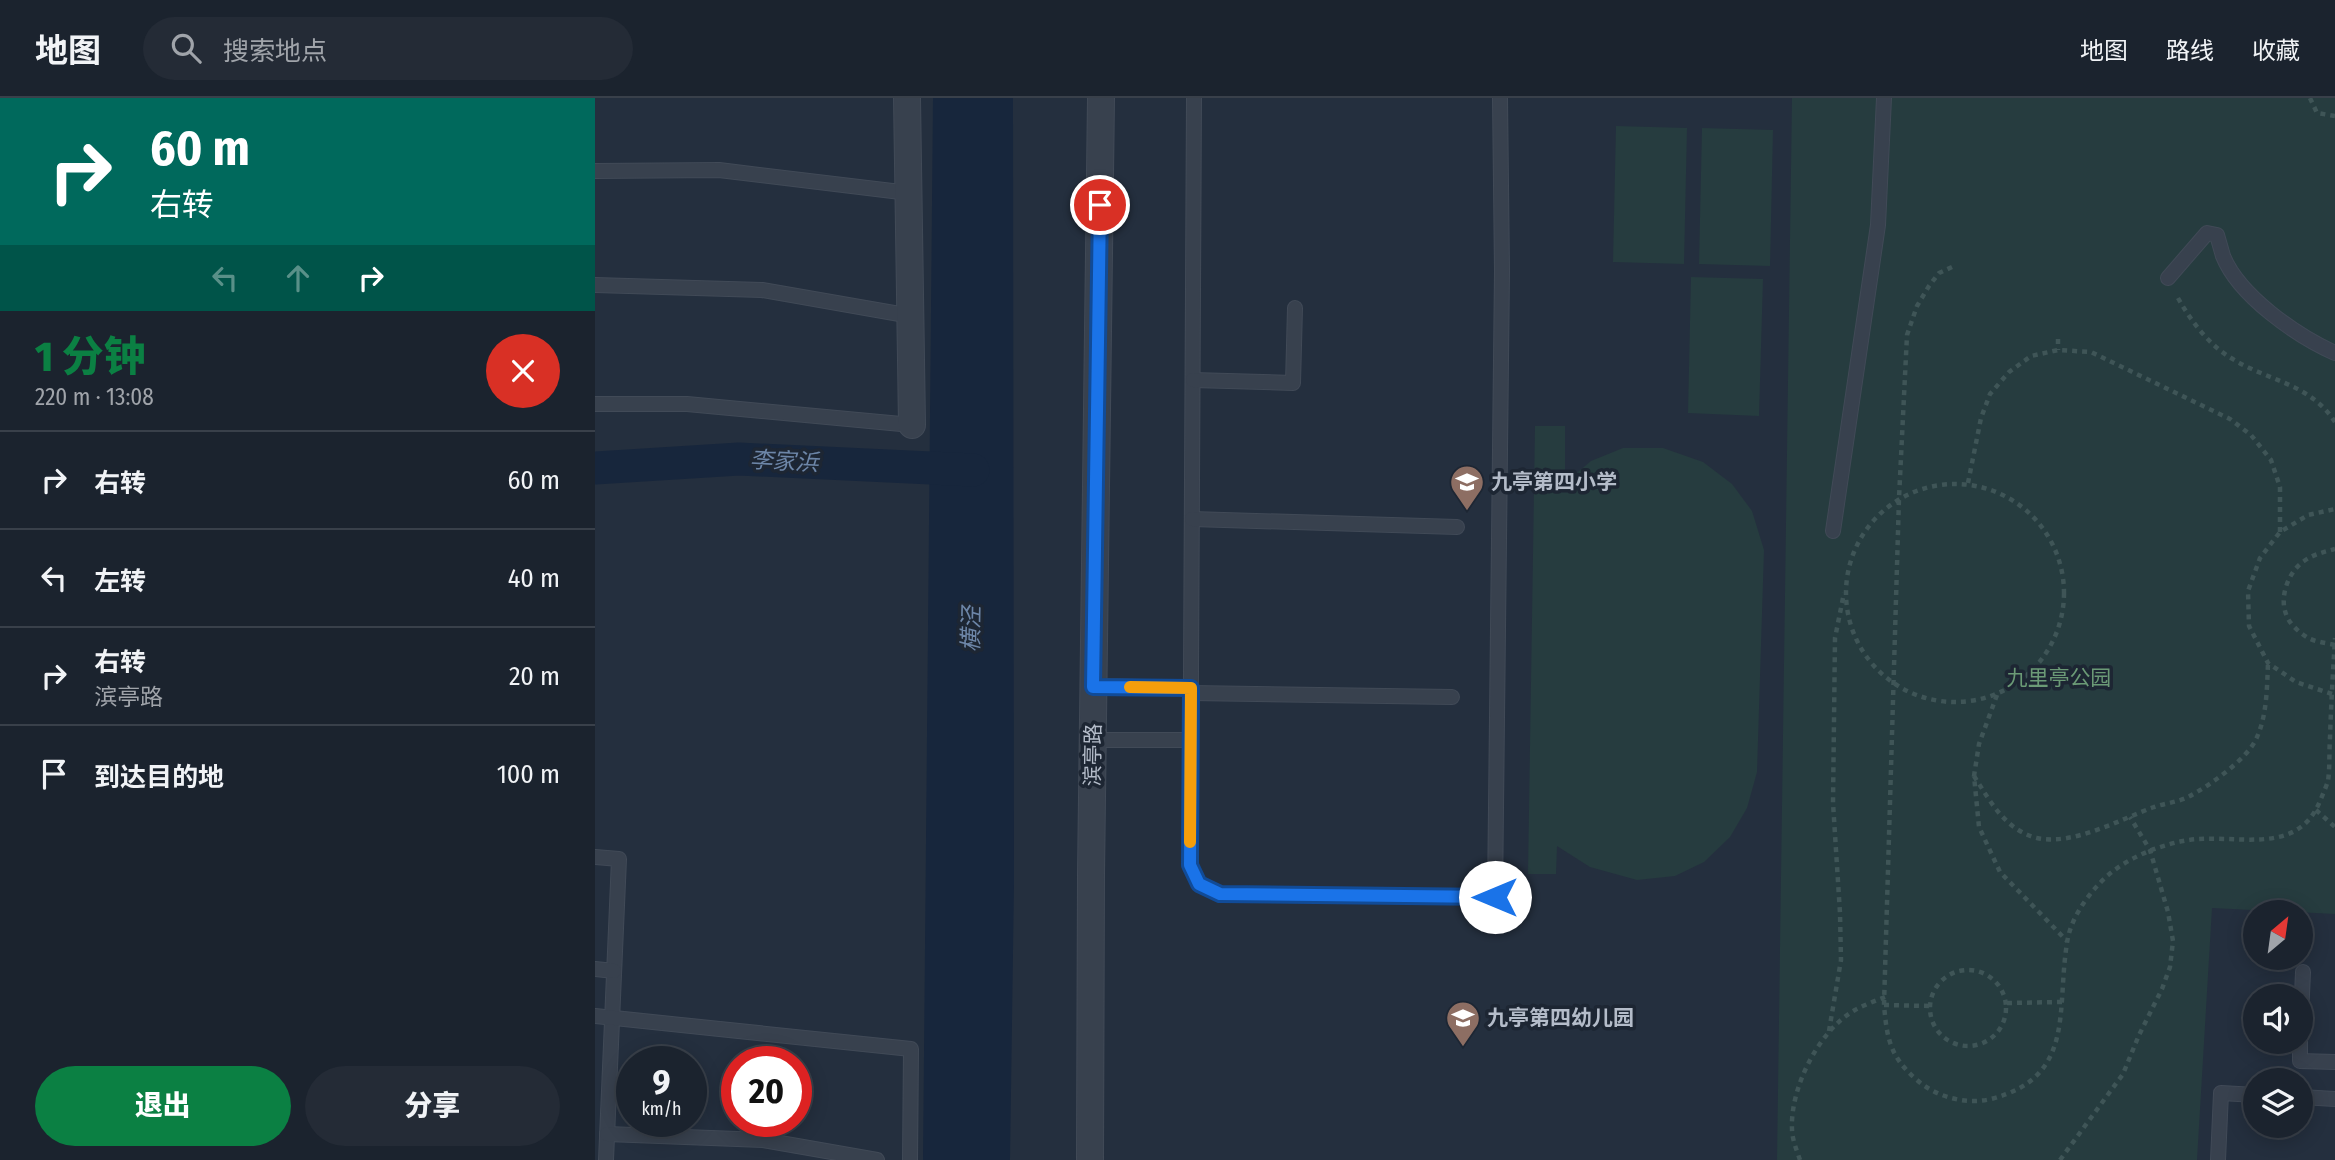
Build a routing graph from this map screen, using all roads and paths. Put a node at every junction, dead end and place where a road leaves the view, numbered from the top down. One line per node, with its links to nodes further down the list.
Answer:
1 (907, 98): 9 (street)
2 (1101, 98): 35 (street, 滨亭路)
3 (1194, 98): 18 (lane)
4 (1500, 98): 41 (lane)
5 (1884, 98): 27 (lane)
6 (2310, 98): 7 (path)
7 (2335, 116)
8 (595, 171): 9 (lane)
9 (909, 194): 14 (street)
10 (1952, 267): 23 (path)
11 (2168, 278): 17 (lane); 20 (path)
12 (595, 285): 14 (lane)
13 (1295, 308): 18 (lane)
14 (911, 316): 21 (street)
15 (2058, 339): 16 (path)
16 (2058, 350): 22 (path); 28 (path)
17 (2335, 354)
18 (1193, 380): 25 (lane)
19 (595, 404): 21 (lane)
20 (2335, 422)
21 (912, 425)
22 (1968, 483): 23 (path); 37 (path)
23 (1899, 498): 30 (path); 34 (path)
24 (2335, 509): 28 (path)
25 (1192, 520): 26 (lane); 36 (lane)
26 (1457, 527)
27 (1833, 531)
28 (2280, 533): 33 (path)
29 (2335, 549): 32 (path)
30 (1845, 589): 34 (path); 60 (path)
31 (2335, 638): 32 (path)
32 (2335, 645): 38 (path)
33 (2268, 663): 38 (path); 44 (path)
34 (1894, 684): 37 (path); 53 (path)
35 (1093, 687): 36 (lane); 40 (street, 滨亭路)
36 (1191, 690): 39 (lane); 41 (lane)
37 (1998, 694): 42 (path)
38 (2332, 694): 43 (path)
39 (1452, 697)
40 (1093, 740): 41 (lane); 71 (street, 滨亭路)
41 (1191, 740)
42 (1974, 776): 44 (path); 48 (path)
43 (2316, 810): 45 (path); 46 (path)
44 (2130, 817): 46 (path)
45 (2335, 827)
46 (2150, 850): 48 (path); 67 (path)
47 (595, 858): 50 (lane)
48 (2067, 941): 54 (path)
49 (595, 969): 50 (lane)
50 (614, 971): 59 (lane)
51 (2303, 972): 52 (lane)
52 (2302, 984)
53 (1885, 997): 56 (path); 60 (path)
54 (2062, 1002): 55 (path); 56 (path)
55 (2007, 1003): 57 (path); 57 (path)
56 (1884, 1005): 57 (path)
57 (1930, 1006)
58 (595, 1016): 59 (lane)
59 (611, 1017): 66 (lane); 70 (lane)
60 (1829, 1031): 72 (path)
61 (2300, 1054): 62 (lane)
62 (2335, 1062)
63 (2243, 1094): 75 (lane)
64 (2313, 1098): 65 (lane)
65 (2335, 1099)
66 (607, 1134): 68 (lane); 69 (lane)
67 (2067, 1149): 73 (path); 74 (path)
68 (602, 1158)
69 (877, 1160)
70 (909, 1160)
71 (1090, 1160)
72 (1800, 1160)
73 (2060, 1160)
74 (2068, 1160)
75 (2218, 1160)

